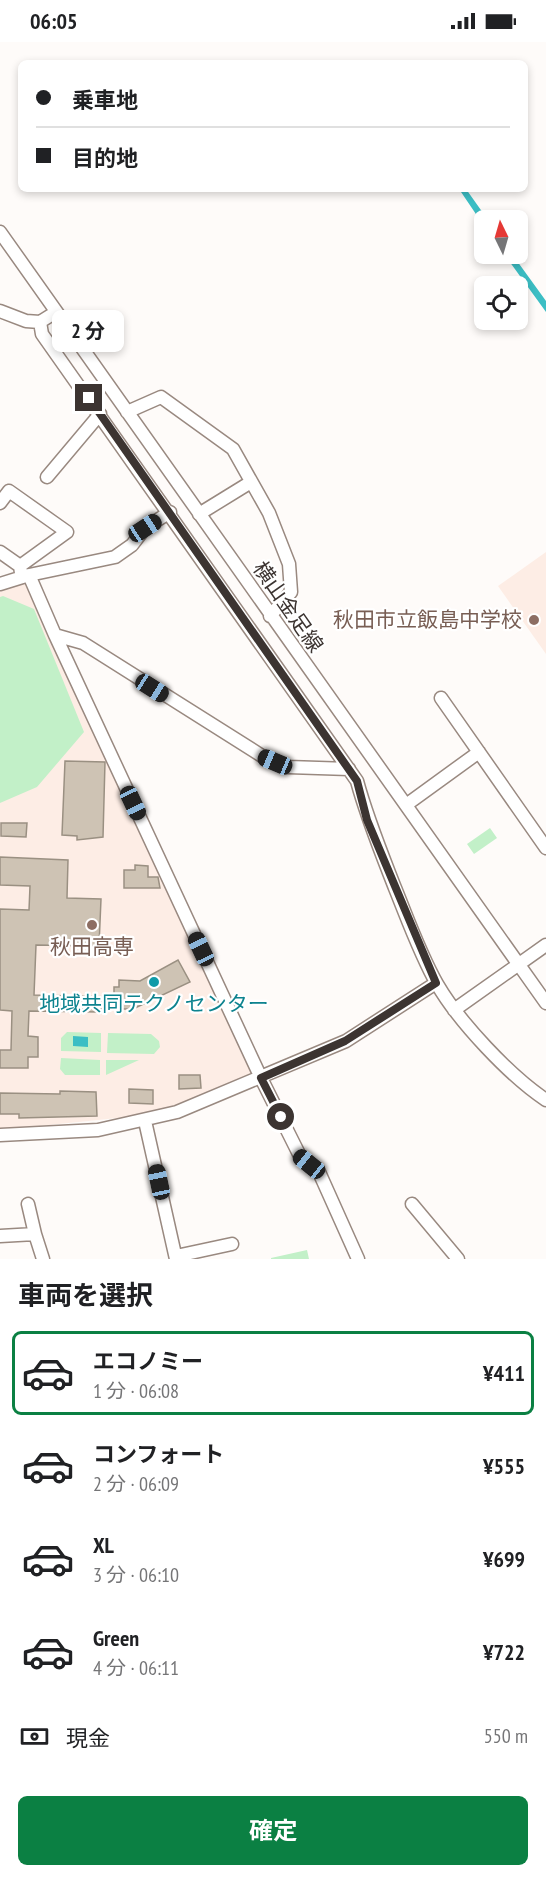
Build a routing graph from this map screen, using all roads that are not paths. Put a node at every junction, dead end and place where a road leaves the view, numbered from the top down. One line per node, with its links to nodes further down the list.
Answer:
1 (0, 232): 3 (street, 横山金足線)
2 (0, 310): 4 (street)
3 (56, 312): 4 (street); 5 (street, 横山金足線)
4 (40, 322): 6 (street)
5 (127, 412): 8 (street); 11 (street, 横山金足線)
6 (100, 414): 7 (street); 10 (street)
7 (47, 477)
8 (251, 482): 11 (street); 15 (street)
9 (0, 503): 13 (street)
10 (170, 512): 13 (street); 19 (street)
11 (198, 513): 15 (street, 横山金足線)
12 (0, 552): 13 (street)
13 (24, 572): 14 (street); 16 (street)
14 (0, 584)
15 (270, 616): 20 (street, 横山金足線)
16 (55, 635): 19 (street); 27 (street)
17 (441, 698): 18 (street)
18 (479, 752): 20 (street); 21 (street)
19 (349, 769): 24 (street)
20 (406, 805): 23 (street, 横山金足線)
21 (546, 848)
22 (546, 945): 23 (street)
23 (518, 963): 25 (street, 横山金足線); 26 (street)
24 (436, 983): 26 (street); 27 (street)
25 (546, 1003)
26 (454, 1010): 28 (street)
27 (261, 1078): 29 (street); 38 (street)
28 (546, 1100)
29 (146, 1121): 30 (street); 36 (street)
30 (0, 1135)
31 (28, 1204): 33 (street)
32 (412, 1204): 39 (street)
33 (35, 1234): 34 (street); 37 (street)
34 (0, 1236)
35 (232, 1244): 36 (street)
36 (176, 1257)
37 (43, 1259)
38 (358, 1259)
39 (458, 1259)

